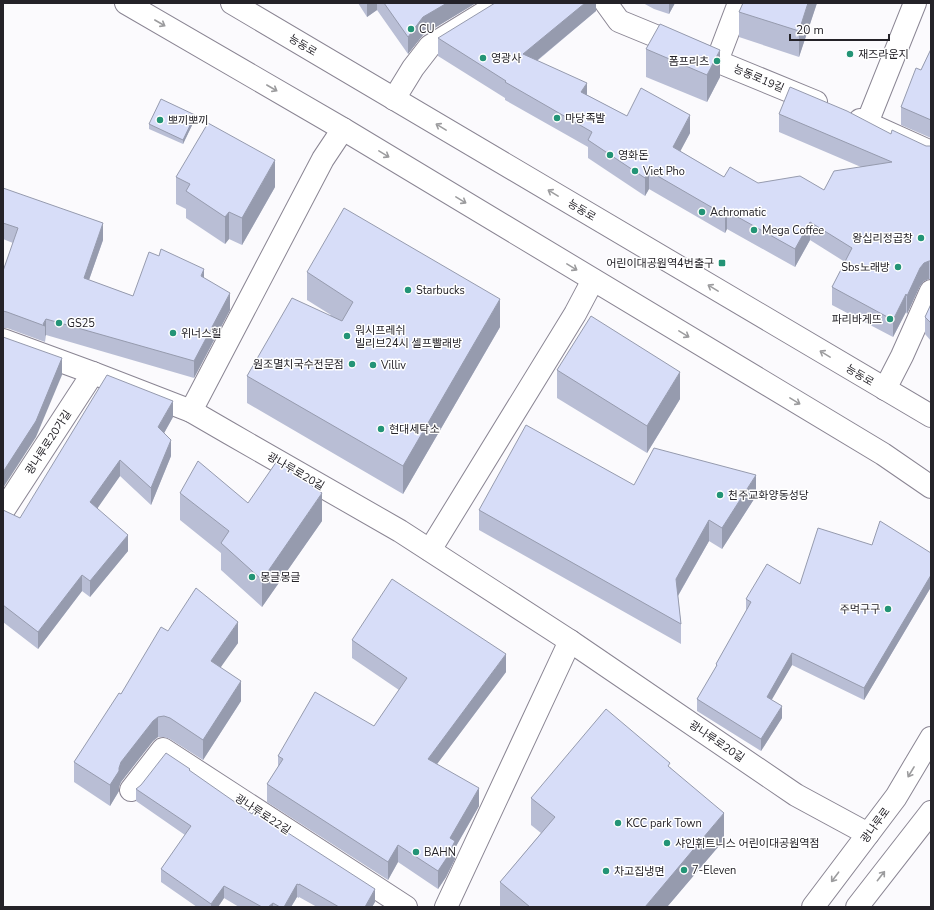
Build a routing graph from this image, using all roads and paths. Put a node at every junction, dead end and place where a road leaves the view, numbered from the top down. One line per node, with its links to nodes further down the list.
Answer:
1 (126, 3): 10 (street, one-way to 10)
2 (232, 3): 8 (street, 능동로)
3 (500, 3): 8 (street)
4 (606, 3): 7 (street, 능동로19길)
5 (739, 3): 7 (street)
6 (915, 3): 9 (street)
7 (717, 61): 9 (street, 능동로19길)
8 (394, 99): 16 (street, 능동로, one-way to 8)
9 (868, 123): 11 (street, 능동로19길)
10 (342, 129): 12 (street, one-way to 12); 17 (street)
11 (931, 152)
12 (594, 280): 19 (street, one-way to 19); 21 (street)
13 (931, 291): 16 (street)
14 (3, 340): 15 (street, 광나루로20길)
15 (93, 373): 17 (street, 광나루로20길); 20 (street, 광나루로20가길)
16 (885, 389): 18 (street, 능동로)
17 (191, 411): 21 (street, 광나루로20길)
18 (931, 416)
19 (931, 487)
20 (3, 511)
21 (430, 550): 22 (street, 광나루로20길)
22 (570, 641): 26 (street, 광나루로20길); 28 (street)
23 (931, 738): 26 (street, 광나루로, one-way to 26)
24 (131, 790): 27 (street, 광나루로22길)
25 (931, 812): 30 (street, one-way to 25)
26 (868, 834): 29 (street, 광나루로, one-way to 29)
27 (406, 907)
28 (446, 907)
29 (812, 907)
30 (857, 907)

